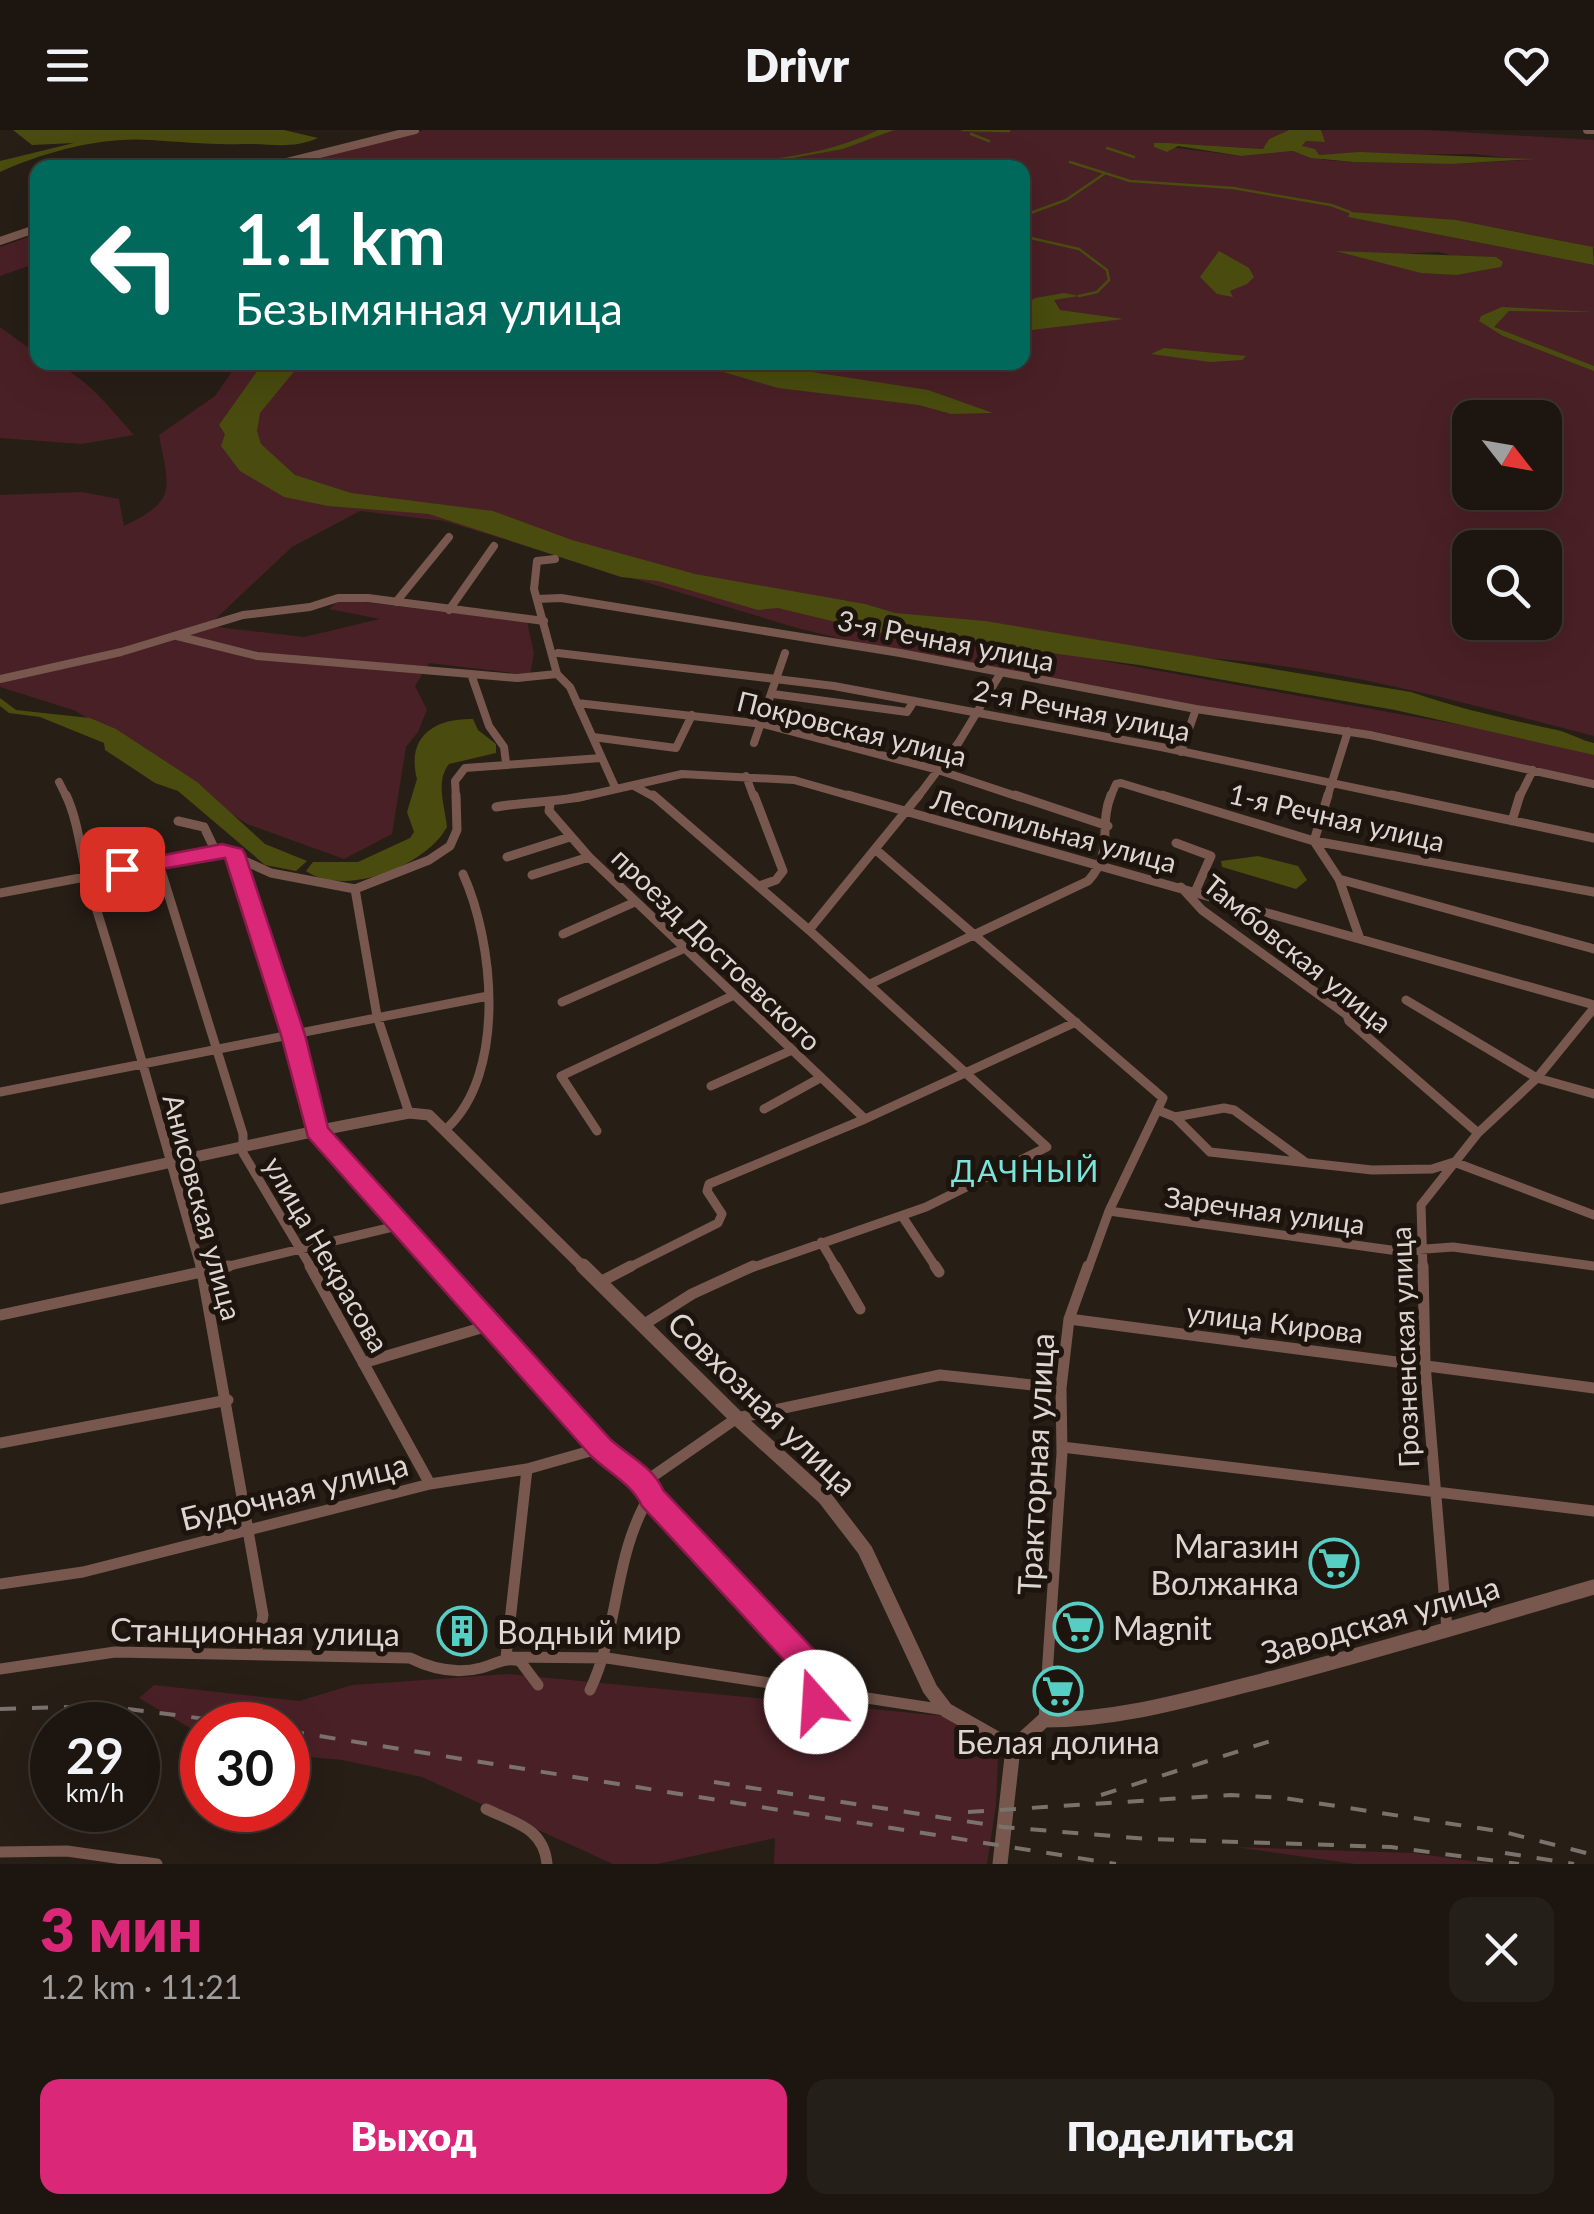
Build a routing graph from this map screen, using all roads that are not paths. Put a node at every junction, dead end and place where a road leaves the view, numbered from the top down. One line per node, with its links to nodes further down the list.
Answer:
1 (415, 130): 2 (street)
2 (295, 160)
3 (30, 231): 4 (street)
4 (0, 242)
5 (449, 537): 10 (street)
6 (494, 546): 11 (street)
7 (554, 559): 8 (street)
8 (537, 562): 9 (street)
9 (537, 598): 12 (street); 18 (street, 3-я Речная улица)
10 (396, 602): 11 (street); 13 (street)
11 (449, 610): 12 (street)
12 (544, 621): 14 (street)
13 (176, 636): 16 (street); 19 (street)
14 (558, 652): 17 (street); 20 (street, 2-я Речная улица)
15 (785, 652): 20 (street)
16 (471, 674): 17 (street); 33 (street)
17 (557, 674): 23 (street)
18 (1000, 674): 24 (street, 3-я Речная улица); 25 (street)
19 (0, 679)
20 (776, 680): 21 (street); 22 (street, 2-я Речная улица)
21 (773, 694): 22 (street); 27 (street)
22 (914, 701): 25 (street, 2-я Речная улица)
23 (577, 703): 26 (street, Покровская улица); 29 (street)
24 (1196, 709): 28 (street, 3-я Речная улица); 31 (street)
25 (980, 713): 31 (street, 2-я Речная улица); 34 (street)
26 (692, 714): 27 (street, Покровская улица); 29 (street)
27 (763, 724): 30 (street); 34 (street, Покровская улица)
28 (1348, 732): 35 (street, 3-я Речная улица); 38 (street)
29 (594, 737): 32 (street)
30 (754, 744)
31 (1181, 752): 38 (street, 2-я Речная улица)
32 (601, 758): 33 (street); 40 (street)
33 (506, 763): 64 (street)
34 (938, 770): 43 (street); 46 (street, Покровская улица)
35 (1534, 770): 39 (street, 3-я Речная улица); 45 (street)
36 (746, 776): 40 (street, Лесопильная улица); 43 (street, Лесопильная улица); 62 (street)
37 (59, 782): 58 (street, Анисовская улица)
38 (1329, 784): 45 (street, 2-я Речная улица); 49 (street)
39 (1594, 784)
40 (621, 786): 41 (street, Лесопильная улица); 62 (street)
41 (550, 804): 42 (street, Лесопильная улица); 47 (street, проезд Достоевского)
42 (496, 807)
43 (902, 813): 51 (street); 57 (street, Лесопильная улица)
44 (178, 821): 52 (street)
45 (1512, 821): 48 (street, 2-я Речная улица)
46 (1108, 826): 49 (street, 1-я Речная улица); 57 (street)
47 (570, 837): 54 (street, проезд Достоевского); 55 (street)
48 (1594, 838)
49 (1314, 840): 61 (street); 66 (street, 1-я Речная улица)
50 (1176, 843): 65 (street)
51 (875, 849): 70 (street); 72 (street)
52 (216, 852): 53 (street); 56 (street)
53 (234, 854): 64 (street); 84 (street)
54 (588, 857): 60 (street); 68 (street, проезд Достоевского)
55 (507, 858)
56 (159, 864): 58 (street); 85 (street, улица Некрасова)
57 (1101, 867): 63 (street, Лесопильная улица); 72 (street)
58 (85, 874): 67 (street); 87 (street, Анисовская улица)
59 (463, 874): 77 (street)
60 (532, 875)
61 (1339, 879): 73 (street); 74 (street)
62 (759, 886): 70 (street)
63 (1180, 887): 65 (street, Лесопильная улица); 69 (street, Тамбовская улица)
64 (355, 889): 82 (street)
65 (1198, 892): 69 (street); 73 (street, Лесопильная улица)
66 (1594, 892)
67 (0, 893)
68 (635, 902): 71 (street); 75 (street, проезд Достоевского)
69 (1197, 904): 102 (street, Тамбовская улица)
70 (809, 930): 76 (street)
71 (563, 934)
72 (978, 935): 76 (street); 83 (street)
73 (1360, 939): 81 (street, Лесопильная улица)
74 (1594, 948)
75 (683, 949): 78 (street, проезд Достоевского); 80 (street)
76 (870, 984): 88 (street)
77 (488, 996): 82 (street); 99 (street)
78 (732, 996): 86 (street, проезд Достоевского); 101 (street)
79 (1406, 1000): 90 (street)
80 (562, 1002)
81 (1594, 1007): 90 (street, Грозненская улица)
82 (378, 1016): 84 (street); 96 (street)
83 (1076, 1022): 88 (street); 95 (street)
84 (293, 1035): 85 (street); 100 (street)
85 (214, 1050): 87 (street); 103 (street, улица Некрасова)
86 (790, 1050): 89 (street, проезд Достоевского); 91 (street)
87 (140, 1064): 92 (street); 104 (street, Анисовская улица)
88 (965, 1070): 98 (street); 110 (street)
89 (820, 1078): 94 (street); 98 (street, проезд Достоевского)
90 (1537, 1078): 93 (street); 102 (street, Грозненская улица)
91 (711, 1086)
92 (0, 1092)
93 (1594, 1094)
94 (764, 1108)
95 (1160, 1111): 97 (street); 108 (street, Тракторная улица)
96 (409, 1113): 99 (street, Совхозная улица); 100 (street)
97 (1175, 1117): 106 (street); 106 (street)
98 (865, 1119): 118 (street)
99 (446, 1130): 118 (street, Совхозная улица)
100 (316, 1131): 103 (street); 111 (street)
101 (598, 1132)
102 (1478, 1132): 105 (street, Грозненская улица)
103 (242, 1148): 104 (street); 114 (street, улица Некрасова)
104 (170, 1162): 107 (street); 116 (street, Анисовская улица)
105 (1454, 1162): 106 (street); 109 (street); 113 (street, Грозненская улица)
106 (1307, 1164)
107 (0, 1199)
108 (1109, 1211): 113 (street, Заречная улица); 121 (street, Тракторная улица)
109 (1594, 1215)
110 (902, 1216): 112 (street); 117 (street)
111 (401, 1226): 114 (street); 122 (street)
112 (821, 1242): 119 (street); 123 (street)
113 (1422, 1250): 115 (street, Заречная улица); 125 (street, Грозненская улица)
114 (302, 1252): 116 (street); 124 (street, улица Некрасова)
115 (1594, 1266)
116 (202, 1272): 120 (street); 128 (street, Анисовская улица)
117 (939, 1272)
118 (600, 1282): 123 (street, Совхозная улица)
119 (860, 1309)
120 (0, 1315)
121 (1069, 1318): 125 (street, улица Кирова); 126 (street, Тракторная улица)
122 (491, 1325): 124 (street); 131 (street)
123 (642, 1325): 129 (street, Совхозная улица)
124 (363, 1363): 134 (street, улица Некрасова)
125 (1425, 1364): 127 (street, улица Кирова); 136 (street, Грозненская улица)
126 (1060, 1388): 129 (street); 132 (street, Тракторная улица)
127 (1594, 1388)
128 (228, 1400): 130 (street); 138 (street, Анисовская улица)
129 (737, 1418): 135 (street); 149 (street, Совхозная улица)
130 (0, 1443)
131 (601, 1448): 133 (street, Будочная улица); 135 (street)
132 (1062, 1448): 136 (street); 151 (street, Тракторная улица)
133 (527, 1469): 134 (street, Будочная улица); 143 (street)
134 (430, 1484): 138 (street, Будочная улица)
135 (648, 1488): 144 (street); 147 (street)
136 (1433, 1490): 137 (street); 141 (street, Грозненская улица)
137 (1594, 1510)
138 (248, 1532): 139 (street, Будочная улица); 142 (street, Анисовская улица)
139 (0, 1584)
140 (1594, 1587): 141 (street, Заводская улица)
141 (1447, 1629): 151 (street, Заводская улица)
142 (256, 1653): 143 (street, Станционная улица); 145 (street, Станционная улица)
143 (506, 1657): 144 (street, Станционная улица); 146 (street)
144 (607, 1658): 147 (street, Станционная улица); 148 (street)
145 (0, 1669)
146 (538, 1685)
147 (816, 1688): 149 (street, Станционная улица); 150 (street)
148 (590, 1690)
149 (946, 1710): 152 (street, Совхозная улица)
150 (818, 1720)
151 (1044, 1720): 152 (street)
152 (1013, 1748): 157 (street)
153 (486, 1809): 156 (street)
154 (0, 1852): 155 (street)
155 (157, 1864)
156 (548, 1864)
157 (1000, 1864)

